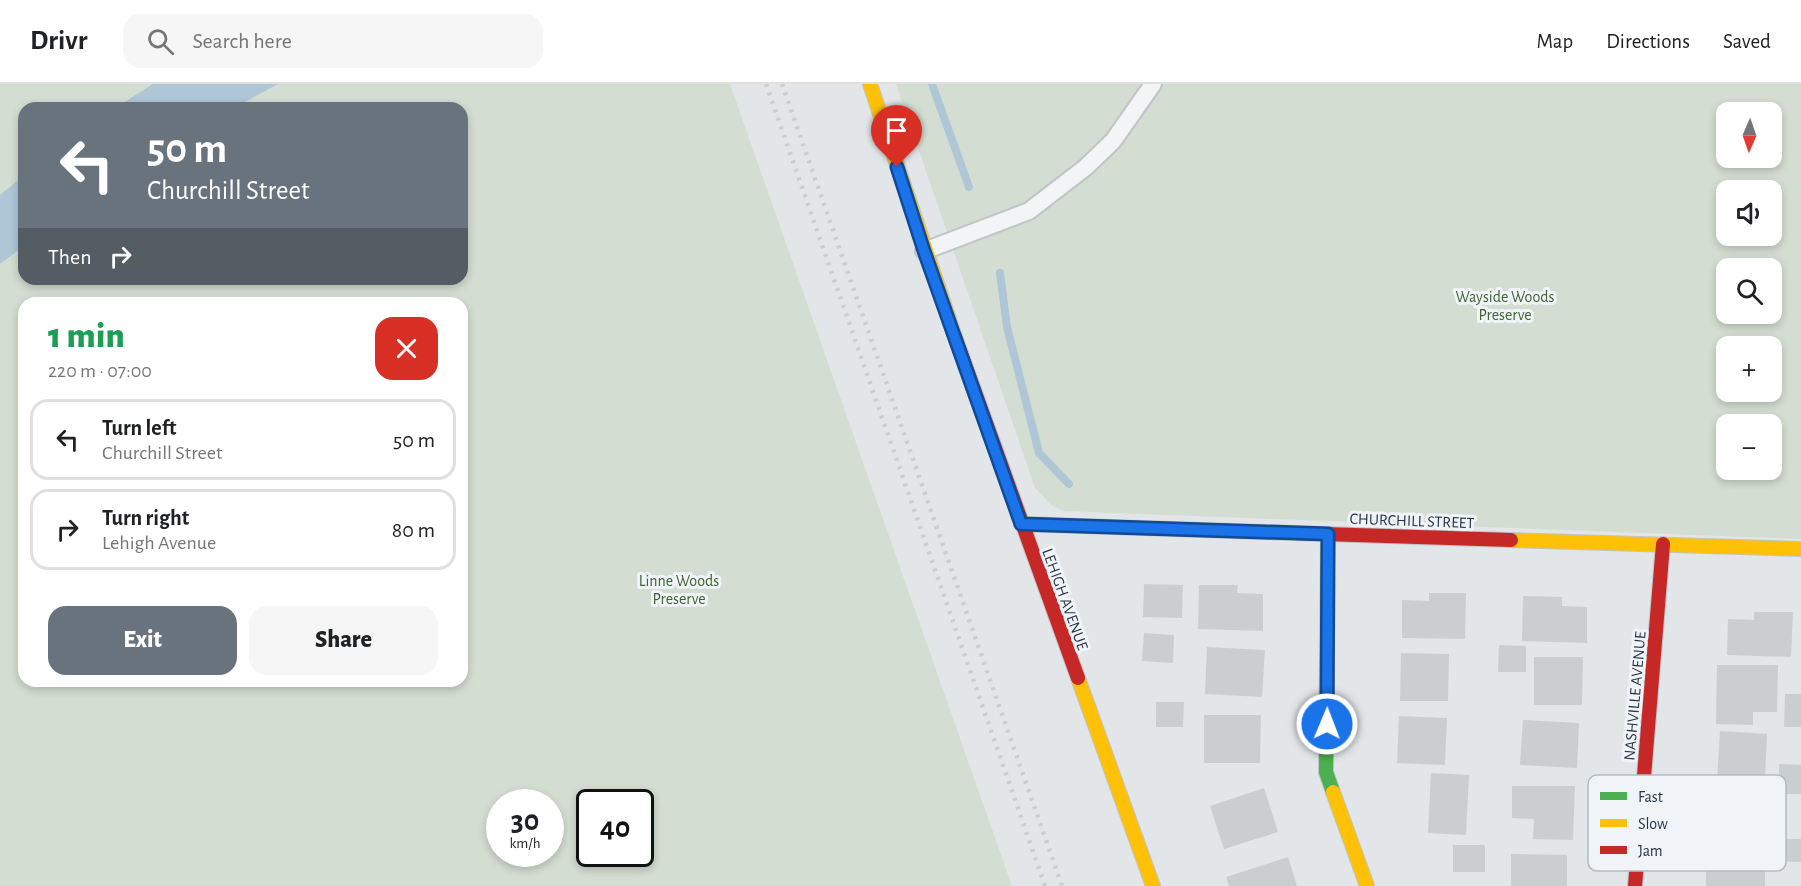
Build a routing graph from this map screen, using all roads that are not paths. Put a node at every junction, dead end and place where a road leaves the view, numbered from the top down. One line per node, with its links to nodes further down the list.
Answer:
1 (870, 84): 3 (street, LEHIGH AVENUE)
2 (1154, 84): 3 (lane)
3 (924, 251): 4 (street, LEHIGH AVENUE)
4 (1021, 524): 5 (street, CHURCHILL STREET); 10 (street, LEHIGH AVENUE)
5 (1328, 534): 6 (street, CHURCHILL STREET); 11 (street)
6 (1663, 544): 7 (street, CHURCHILL STREET); 8 (street, NASHVILLE AVENUE)
7 (1801, 549)
8 (1644, 775)
9 (1636, 871): 12 (street, NASHVILLE AVENUE)
10 (1153, 886)
11 (1367, 886)
12 (1635, 886)

